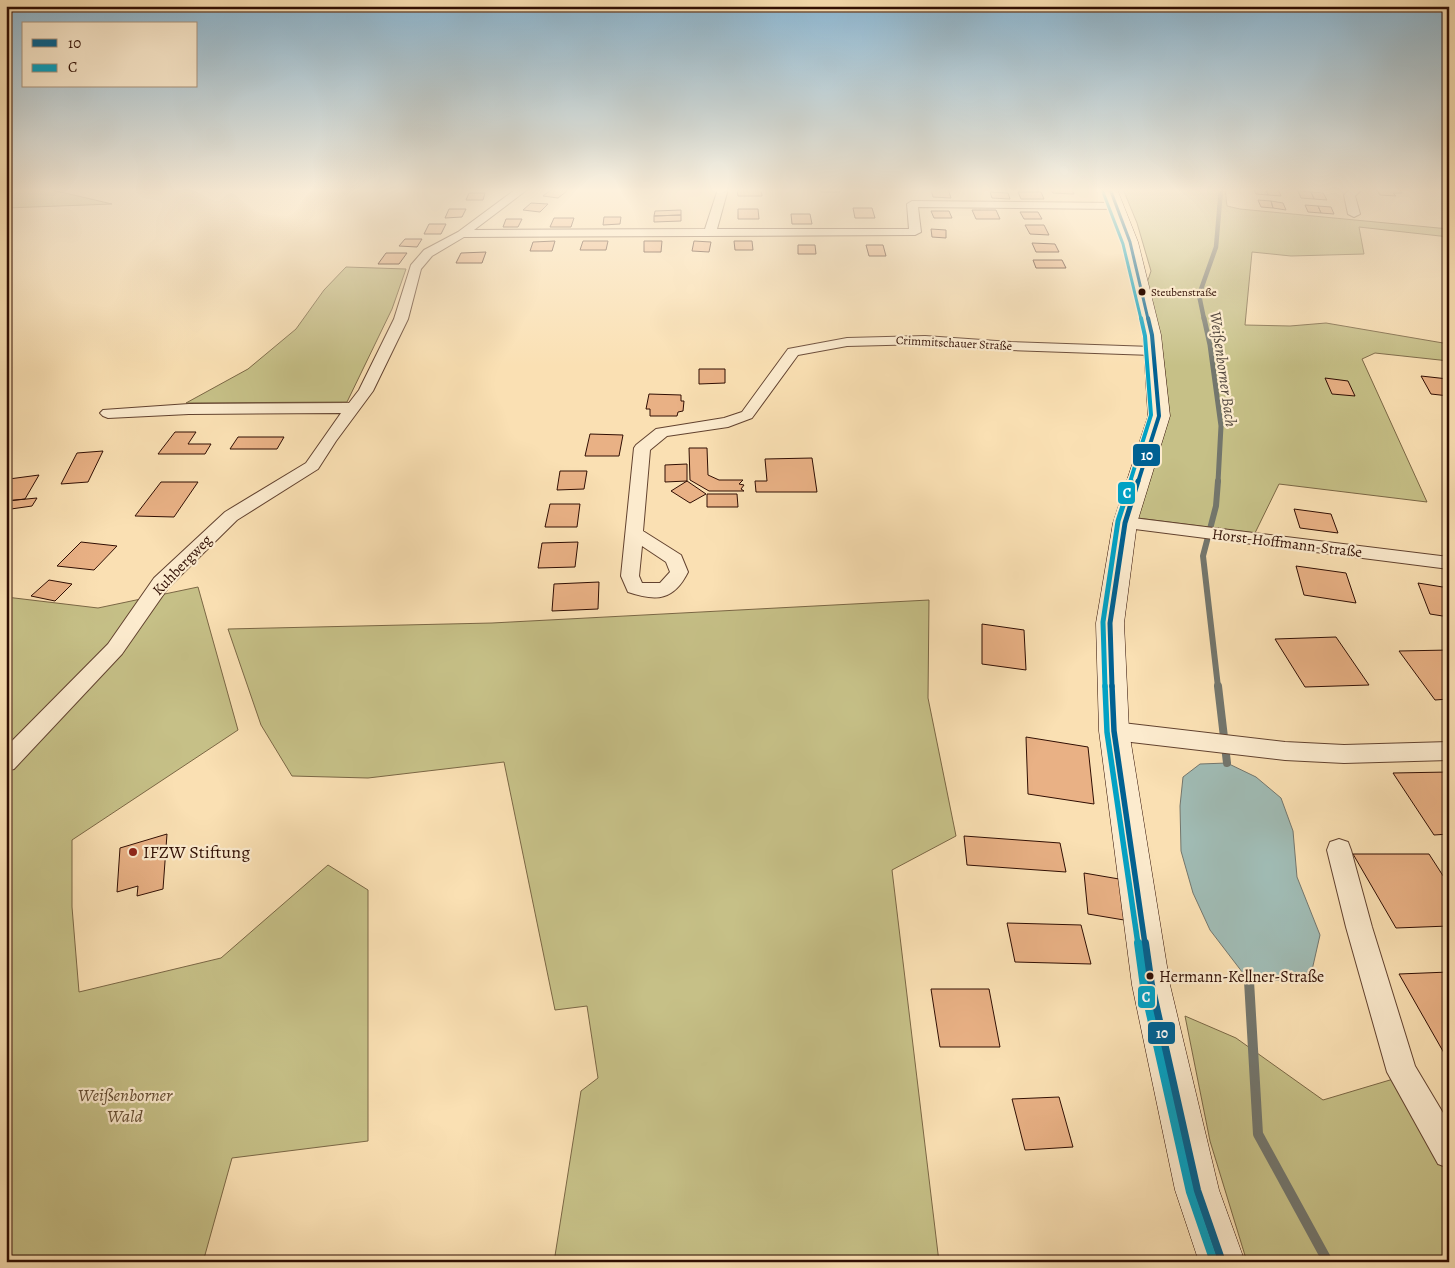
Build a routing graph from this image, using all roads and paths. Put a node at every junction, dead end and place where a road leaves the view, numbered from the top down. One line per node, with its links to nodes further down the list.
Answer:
1 (437, 248): 4 (street, Kuhbergweg)
2 (1131, 248): 3 (main road)
3 (1152, 351): 6 (main road); 7 (street, Crimmitschauer Straße)
4 (353, 408): 5 (street); 11 (street, Kuhbergweg)
5 (108, 413)
6 (1125, 523): 8 (street, Horst-Hoffmann-Straße); 9 (main road)
7 (634, 533)
8 (1449, 564)
9 (1114, 731): 10 (street); 14 (main road)
10 (1449, 751)
11 (6, 762)
12 (1339, 850): 13 (street)
13 (1449, 1153)
14 (1222, 1262)

